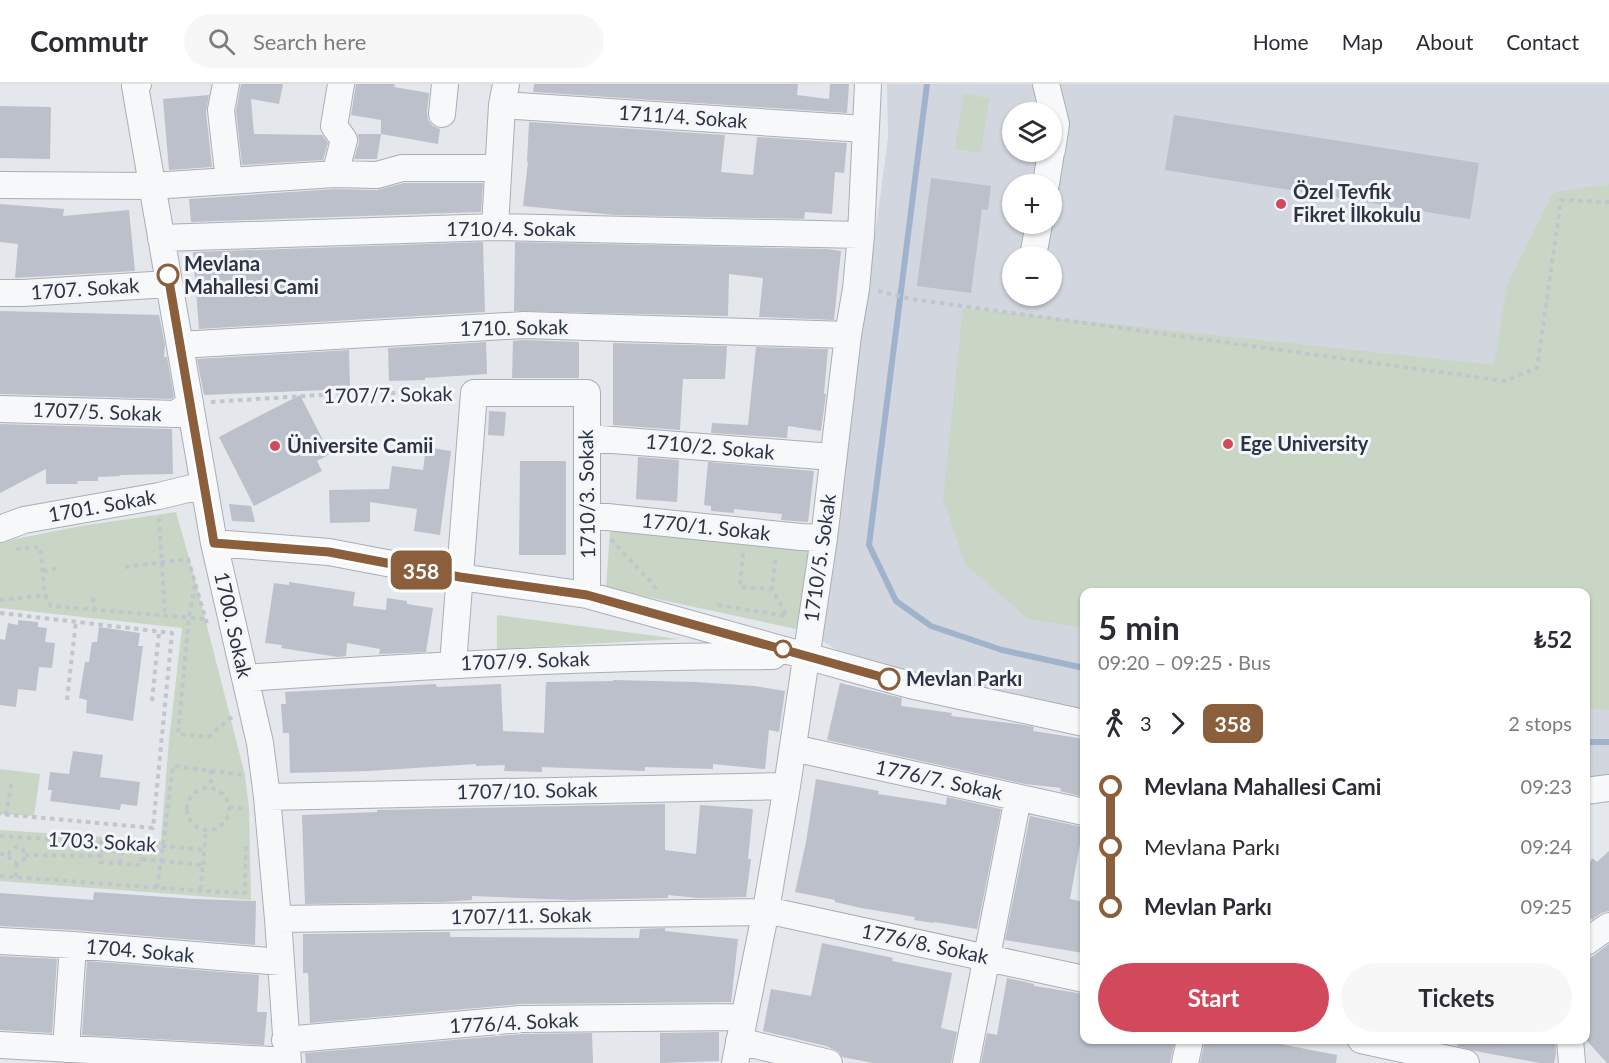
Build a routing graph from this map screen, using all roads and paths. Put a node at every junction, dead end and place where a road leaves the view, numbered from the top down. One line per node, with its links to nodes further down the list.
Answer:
1 (226, 84): 13 (street)
2 (341, 84): 12 (street)
3 (444, 84): 9 (street)
4 (868, 84): 10 (street, 1710/5. Sokak)
5 (1046, 84): 8 (street)
6 (132, 85): 15 (street, 1700. Sokak)
7 (504, 95): 10 (street, 1711/4. Sokak); 11 (street)
8 (1050, 102)
9 (442, 114)
10 (865, 129): 18 (street, 1710/5. Sokak)
11 (498, 168): 12 (street); 17 (street)
12 (335, 174): 13 (street)
13 (229, 181): 15 (street)
14 (0, 185): 15 (street)
15 (152, 186): 19 (street, 1700. Sokak)
16 (1609, 202): 21 (path)
17 (495, 227): 18 (street, 1710/4. Sokak); 19 (street, 1710/4. Sokak)
18 (861, 235): 23 (street, 1710/5. Sokak)
19 (161, 238): 20 (street, 1700. Sokak)
20 (169, 284): 22 (street, 1707. Sokak); 24 (street, 1700. Sokak)
21 (873, 290)
22 (0, 293)
23 (848, 334): 24 (street, 1710. Sokak); 30 (street, 1710/5. Sokak)
24 (180, 345): 27 (street, 1700. Sokak)
25 (474, 393): 26 (street, 1707/7. Sokak); 27 (path, 1707/7. Sokak); 43 (street)
26 (587, 393): 29 (street, 1710/3. Sokak)
27 (190, 403): 28 (street, 1707/5. Sokak); 31 (street, 1700. Sokak)
28 (0, 409)
29 (587, 438): 30 (street, 1710/2. Sokak); 33 (street, 1710/3. Sokak)
30 (832, 457): 34 (street, 1710/5. Sokak)
31 (204, 485): 32 (street, 1701. Sokak); 36 (street, 1700. Sokak)
32 (159, 496): 35 (street, 1701. Sokak); 39 (path)
33 (588, 515): 34 (street, 1770/1. Sokak); 47 (street, 1710/3. Sokak); 48 (path)
34 (812, 538): 45 (path); 59 (street, 1710/5. Sokak)
35 (5, 539): 42 (path)
36 (214, 543): 43 (street); 61 (street, 1700. Sokak)
37 (744, 545): 45 (path)
38 (188, 559): 39 (path)
39 (161, 563): 40 (path); 54 (path)
40 (125, 567)
41 (59, 568): 42 (path)
42 (43, 571): 46 (path)
43 (460, 577): 47 (street); 60 (street)
44 (195, 585): 55 (path)
45 (772, 590): 51 (path)
46 (45, 595): 50 (path); 52 (path)
47 (587, 595): 59 (street)
48 (665, 597)
49 (93, 598): 52 (path)
50 (0, 600)
51 (710, 604)
52 (95, 609): 54 (path)
53 (0, 613): 57 (path)
54 (165, 615): 55 (path)
55 (189, 617): 56 (path); 64 (path)
56 (205, 619)
57 (76, 621): 58 (path); 62 (path)
58 (159, 632): 63 (path); 79 (path)
59 (806, 656): 60 (street, 1707/9. Sokak); 65 (street); 66 (street, 1710/5. Sokak)
60 (453, 664): 61 (street, 1707/9. Sokak)
61 (245, 678): 75 (street, 1700. Sokak)
62 (67, 700)
63 (152, 701)
64 (238, 711)
65 (1080, 722)
66 (793, 748): 70 (street, 1710/5. Sokak); 74 (street, 1776/7. Sokak)
67 (211, 770): 68 (path); 71 (path); 83 (path)
68 (243, 775)
69 (12, 780): 79 (path)
70 (787, 786): 75 (street, 1707/10. Sokak); 101 (street, 1710/5. Sokak)
71 (211, 788): 76 (path); 80 (path)
72 (1609, 789): 73 (street)
73 (1590, 790)
74 (1018, 798): 77 (street, 1776/7. Sokak); 107 (street)
75 (257, 803): 76 (path); 102 (street, 1700. Sokak)
76 (229, 807): 80 (path)
77 (1080, 811)
78 (0, 814): 79 (path)
79 (6, 814)
80 (206, 830): 85 (path)
81 (0, 836): 82 (path, 1703. Sokak)
82 (18, 837): 83 (path, 1703. Sokak); 84 (path)
83 (163, 846): 85 (path, 1703. Sokak); 92 (path)
84 (18, 847): 88 (path); 89 (path)
85 (205, 850): 95 (path)
86 (121, 851): 90 (path); 91 (path); 94 (path)
87 (0, 854): 88 (path)
88 (9, 854): 93 (path)
89 (25, 855): 90 (path); 93 (path)
90 (101, 856): 94 (path)
91 (142, 859): 92 (path); 94 (path)
92 (161, 861): 95 (path); 98 (path)
93 (17, 863): 97 (path)
94 (120, 864)
95 (203, 865): 99 (path)
96 (0, 876): 97 (path)
97 (16, 877): 98 (path)
98 (157, 888): 99 (path)
99 (200, 891): 100 (path)
100 (245, 893)
101 (765, 911): 102 (street, 1707/11. Sokak); 107 (street, 1776/8. Sokak); 110 (street, 1710/5. Sokak)
102 (278, 920): 108 (street, 1700. Sokak)
103 (1609, 926): 104 (street)
104 (1590, 939)
105 (0, 941): 106 (street, 1704. Sokak)
106 (74, 945): 108 (street, 1704. Sokak); 115 (street)
107 (986, 957): 109 (street, 1776/8. Sokak); 119 (street)
108 (280, 962): 117 (street, 1700. Sokak)
109 (1080, 978)
110 (739, 1040): 117 (street, 1776/4. Sokak); 118 (street, 1776/4. Sokak)
111 (1189, 1044): 120 (street)
112 (1373, 1044): 116 (street)
113 (1570, 1044): 122 (street)
114 (0, 1045): 115 (street, 1776/4. Sokak)
115 (66, 1049): 117 (street, 1776/4. Sokak)
116 (1391, 1050): 121 (street)
117 (287, 1055)
118 (829, 1063)
119 (966, 1063)
120 (1185, 1063)
121 (1466, 1063)
122 (1572, 1063)

